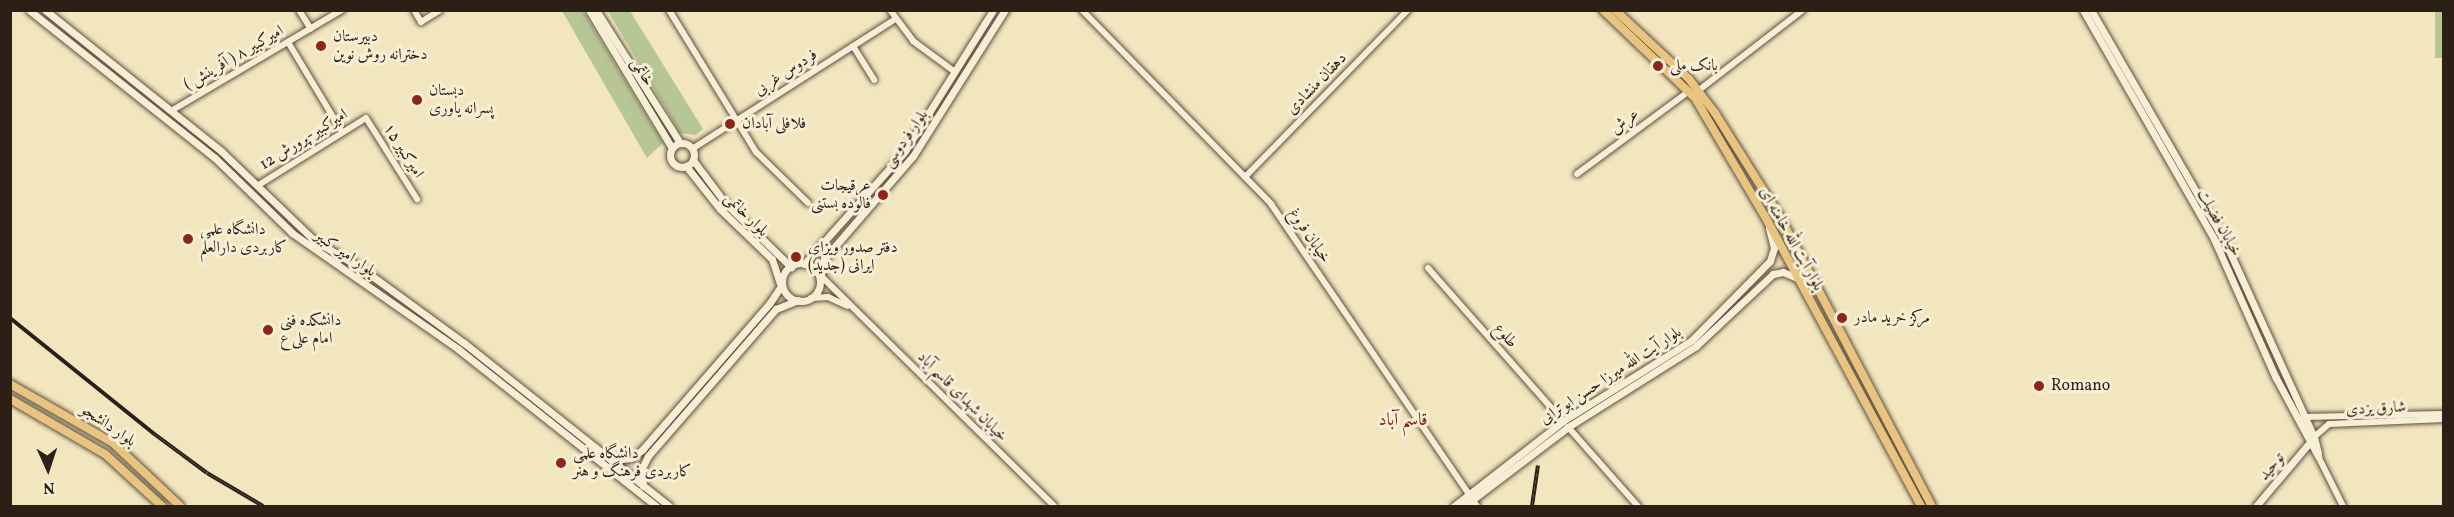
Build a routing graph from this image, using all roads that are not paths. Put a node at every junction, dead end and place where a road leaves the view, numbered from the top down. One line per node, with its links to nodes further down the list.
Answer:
1 (29, 10): 25 (main road, بلوار امیر کبیر)
2 (45, 10): 22 (main road, بلوار امیر کبیر)
3 (299, 10): 21 (street)
4 (342, 10): 21 (street, امیرکبیر ۸ ( آفرینش ))
5 (414, 10): 6 (street)
6 (440, 10)
7 (589, 10): 35 (main road, خاتمی)
8 (596, 10): 34 (main road, خاتمی)
9 (669, 10): 32 (street)
10 (890, 10): 20 (street)
11 (993, 10): 26 (main road, بلوار فردوسی)
12 (1005, 10): 48 (main road, بلوار فردوسی)
13 (1082, 10): 40 (street, خیابان فروغ)
14 (1408, 10): 40 (street, دهقان منشادی)
15 (1603, 10): 29 (main road, بلوار آیت الله خامنه ای)
16 (1615, 10): 28 (main road, بلوار آیت الله خامنه ای)
17 (1803, 10): 28 (street)
18 (2083, 10): 68 (main road, خیابان فضیلت)
19 (2091, 10): 61 (main road, خیابان فضیلت)
20 (895, 19): 24 (street, فردوس غربی); 26 (street)
21 (310, 29): 23 (street, امیرکبیر ۸ ( آفرینش ))
22 (83, 41): 25 (main road); 30 (main road, بلوار امیر کبیر)
23 (288, 42): 30 (street, امیرکبیر ۸ ( آفرینش )); 33 (street)
24 (853, 46): 27 (street); 32 (street, فردوس غربی)
25 (77, 49): 59 (main road, بلوار امیر کبیر)
26 (955, 72): 45 (main road, بلوار فردوسی)
27 (874, 80)
28 (1699, 90): 55 (main road, بلوار آیت الله خامنه ای)
29 (1689, 91): 39 (street, عرش); 44 (main road, بلوار آیت الله خامنه ای)
30 (171, 111): 41 (main road, بلوار امیر کبیر)
31 (366, 118): 33 (street, 12 امیرکبیر-پرورش); 42 (street, امیرکبیر ۱۵)
32 (735, 122): 36 (street, فردوس غربی); 43 (street)
33 (342, 132): 41 (street, 12 امیرکبیر-پرورش)
34 (680, 144): 35 (main road); 36 (main road)
35 (672, 148): 38 (main road)
36 (692, 149): 37 (main road)
37 (693, 160): 38 (main road); 46 (main road, بلوار خاتمی)
38 (686, 166): 50 (main road, بلوار خاتمی)
39 (1577, 174)
40 (1245, 177): 72 (street, خیابان فروغ)
41 (257, 186): 59 (main road, بلوار امیر کبیر)
42 (417, 199)
43 (808, 203)
44 (1768, 222): 49 (main road, بلوار آیت الله خامنه ای); 54 (main road, بلوار آیت الله میرزا حسن ابوترابی)
45 (804, 264): 46 (main road); 48 (main road)
46 (790, 267): 50 (main road)
47 (1428, 268): 65 (street, طلوع)
48 (821, 276): 51 (main road); 53 (street, خیابان شهدای قاسم آباد)
49 (1797, 278): 54 (main road, بلوار آیت الله میرزا حسن ابوترابی); 57 (main road, بلوار آیت الله خامنه ای)
50 (780, 285): 52 (main road); 70 (main road)
51 (811, 298): 52 (main road); 53 (street)
52 (798, 300): 71 (main road)
53 (852, 308): 77 (street, خیابان شهدای قاسم آباد)
54 (1686, 349): 65 (main road, بلوار آیت الله میرزا حسن ابوترابی)
55 (1868, 383): 57 (main road); 82 (main road, بلوار آیت الله خامنه ای)
56 (10, 384): 74 (main road, بلوار دانشجو)
57 (1858, 389): 81 (main road, بلوار آیت الله خامنه ای)
58 (10, 399): 73 (main road, بلوار دانشجو)
59 (528, 400): 70 (main road, بلوار امیر کبیر); 75 (main road, بلوار امیر کبیر)
60 (2444, 414): 63 (street)
61 (2304, 417): 62 (street); 67 (main road, خیابان فضیلت)
62 (2323, 418): 63 (street); 66 (street)
63 (2388, 419): 64 (street, شارق یزدی); 66 (street, شارق یزدی)
64 (2444, 419)
65 (1565, 424): 72 (main road, بلوار آیت الله میرزا حسن ابوترابی); 80 (street, طلوع)
66 (2324, 427): 67 (street, شارق یزدی)
67 (2314, 437): 68 (main road, توحید); 69 (main road, خیابان فضیلت)
68 (2309, 444): 69 (main road, خیابان فضیلت); 83 (main road, توحید)
69 (2318, 456): 84 (street, خیابان فضیلت)
70 (611, 460): 71 (main road, بلوار امیر کبیر)
71 (643, 486): 76 (main road, بلوار امیر کبیر)
72 (1473, 500): 78 (main road, بلوار آیت الله میرزا حسن ابوترابی); 79 (main road, بلوار آیت الله میرزا حسن ابوترابی)
73 (162, 507)
74 (180, 507)
75 (656, 507)
76 (669, 507)
77 (1054, 507)
78 (1454, 507)
79 (1464, 507)
80 (1638, 507)
81 (1921, 507)
82 (1932, 507)
83 (2256, 507)
84 (2343, 507)

